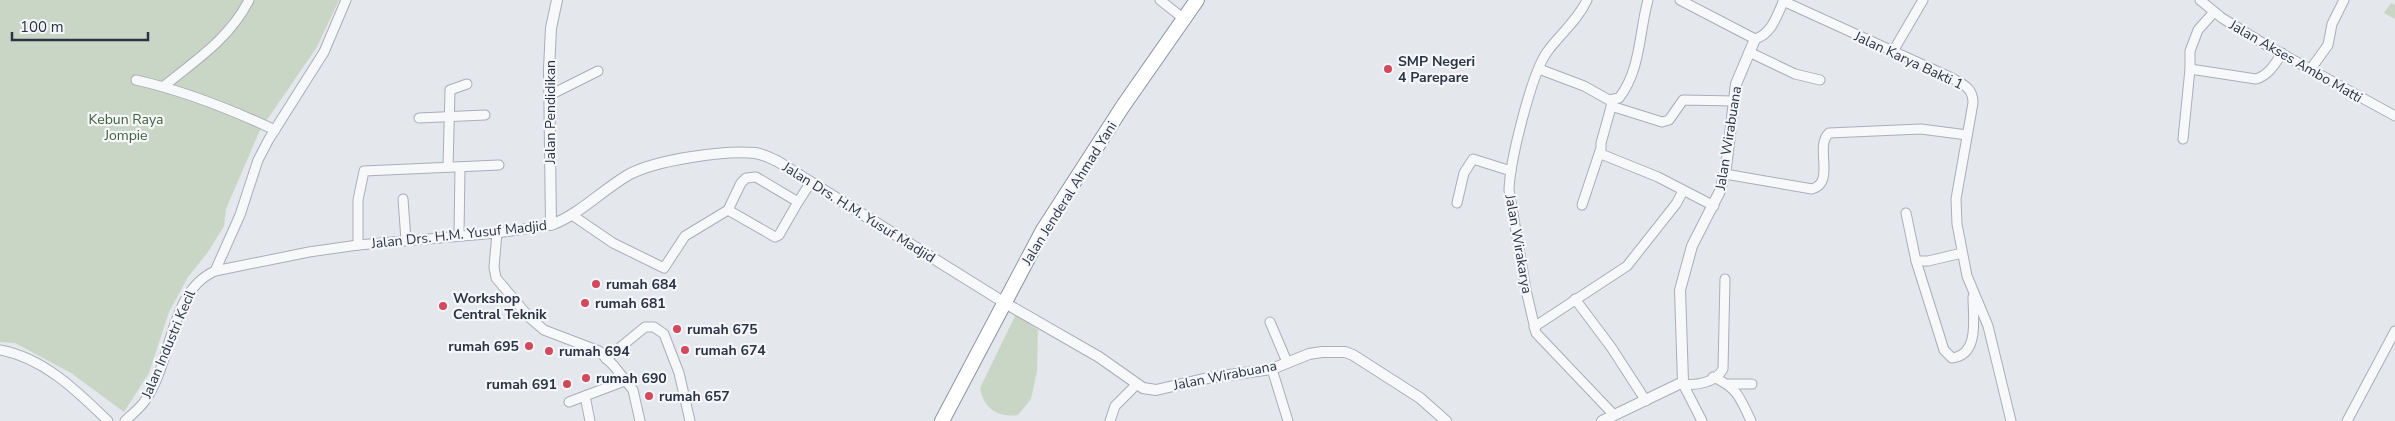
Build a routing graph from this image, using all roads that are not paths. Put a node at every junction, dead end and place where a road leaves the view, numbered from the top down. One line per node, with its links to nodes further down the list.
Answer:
1 (249, 0): 26 (street)
2 (346, 0): 34 (street)
3 (557, 0): 27 (street, Jalan Pendidikan)
4 (1160, 0): 14 (street)
5 (1197, 0): 14 (highway, Jalan Jenderal Ahmad Yani)
6 (1587, 0): 19 (street, Jalan Wirakarya)
7 (1648, 0): 29 (street)
8 (1680, 0): 15 (street)
9 (1784, 0): 15 (street); 17 (street, Jalan Karya Bakti 1)
10 (1923, 0): 17 (street)
11 (2200, 0): 13 (street, Jalan Akses Ambo Matti)
12 (2344, 0): 21 (street)
13 (2214, 12): 18 (street, Jalan Akses Ambo Matti); 20 (street)
14 (1184, 19): 64 (highway, Jalan Jenderal Ahmad Yani)
15 (1755, 38): 16 (street, Jalan Wirabuana)
16 (1749, 52): 24 (street); 28 (street, Jalan Wirabuana)
17 (1892, 52): 35 (street, Jalan Karya Bakti 1)
18 (2282, 53): 20 (street); 21 (street, Jalan Akses Ambo Matti)
19 (1540, 69): 29 (street); 41 (street, Jalan Wirakarya)
20 (2190, 69): 36 (street)
21 (2310, 70): 32 (street, Jalan Akses Ambo Matti)
22 (598, 71): 27 (street)
23 (136, 80): 26 (street)
24 (1820, 80)
25 (467, 84): 31 (street)
26 (164, 86): 34 (street)
27 (548, 96): 53 (street, Jalan Pendidikan)
28 (1734, 100): 29 (street); 42 (street, Jalan Wirabuana)
29 (1612, 102): 37 (street)
30 (485, 115): 31 (street)
31 (449, 116): 33 (street); 39 (street)
32 (2395, 116)
33 (420, 118)
34 (275, 130): 60 (street)
35 (1967, 135): 42 (street); 58 (street, Jalan Karya Bakti 1)
36 (2183, 139)
37 (1600, 151): 44 (street); 48 (street)
38 (499, 165): 40 (street)
39 (448, 167): 40 (street); 57 (street)
40 (460, 167): 55 (street)
41 (1511, 170): 47 (street); 66 (street, Jalan Wirakarya)
42 (1725, 174): 49 (street, Jalan Wirabuana)
43 (811, 182): 46 (street); 52 (street, Jalan Drs. H.M. Yusuf Madjid); 64 (street, Jalan Drs. H.M. Yusuf Madjid)
44 (1683, 191): 49 (street); 63 (street)
45 (403, 199): 56 (street)
46 (798, 202): 50 (street); 50 (street)
47 (1457, 203)
48 (1582, 206)
49 (1714, 206): 75 (street, Jalan Wirabuana)
50 (728, 210): 52 (street)
51 (1906, 212): 59 (street)
52 (572, 215): 53 (street, Jalan Drs. H.M. Yusuf Madjid)
53 (551, 224): 54 (street, Jalan Drs. H.M. Yusuf Madjid)
54 (497, 233): 55 (street, Jalan Drs. H.M. Yusuf Madjid); 69 (street)
55 (459, 235): 56 (street, Jalan Drs. H.M. Yusuf Madjid)
56 (406, 240): 57 (street, Jalan Drs. H.M. Yusuf Madjid)
57 (358, 245): 60 (street, Jalan Drs. H.M. Yusuf Madjid)
58 (1962, 252): 59 (street); 62 (street, Jalan Karya Bakti 1)
59 (1916, 261): 62 (street)
60 (215, 271): 83 (street, Jalan Industri Kecil)
61 (1725, 279): 72 (street)
62 (1974, 293): 94 (street, Jalan Karya Bakti 1)
63 (1575, 299): 66 (street); 79 (street)
64 (1005, 303): 74 (street, Jalan Wirabuana); 87 (highway, Jalan Jenderal Ahmad Yani)
65 (1270, 322): 70 (street)
66 (1534, 327): 81 (street, Jalan Wirakarya)
67 (2395, 331): 95 (street)
68 (0, 350): 82 (street)
69 (606, 358): 73 (street); 86 (street)
70 (1287, 362): 71 (street, Jalan Wirabuana); 90 (street, Jalan Wirabuana)
71 (1272, 369): 74 (street, Jalan Wirabuana); 89 (street)
72 (1713, 378): 75 (street); 76 (street)
73 (627, 380): 78 (street); 85 (street)
74 (1136, 384): 88 (street)
75 (1682, 384): 79 (street); 92 (street)
76 (1729, 384): 77 (street); 93 (street)
77 (1752, 384)
78 (585, 396): 80 (street); 84 (street)
79 (1646, 401): 81 (street)
80 (569, 402)
81 (1614, 415): 91 (street)
82 (108, 421)
83 (125, 421)
84 (590, 421)
85 (640, 421)
86 (690, 421)
87 (942, 421)
88 (1110, 421)
89 (1288, 421)
90 (1446, 421)
91 (1602, 421)
92 (1702, 421)
93 (1751, 421)
94 (2011, 421)
95 (2347, 421)

